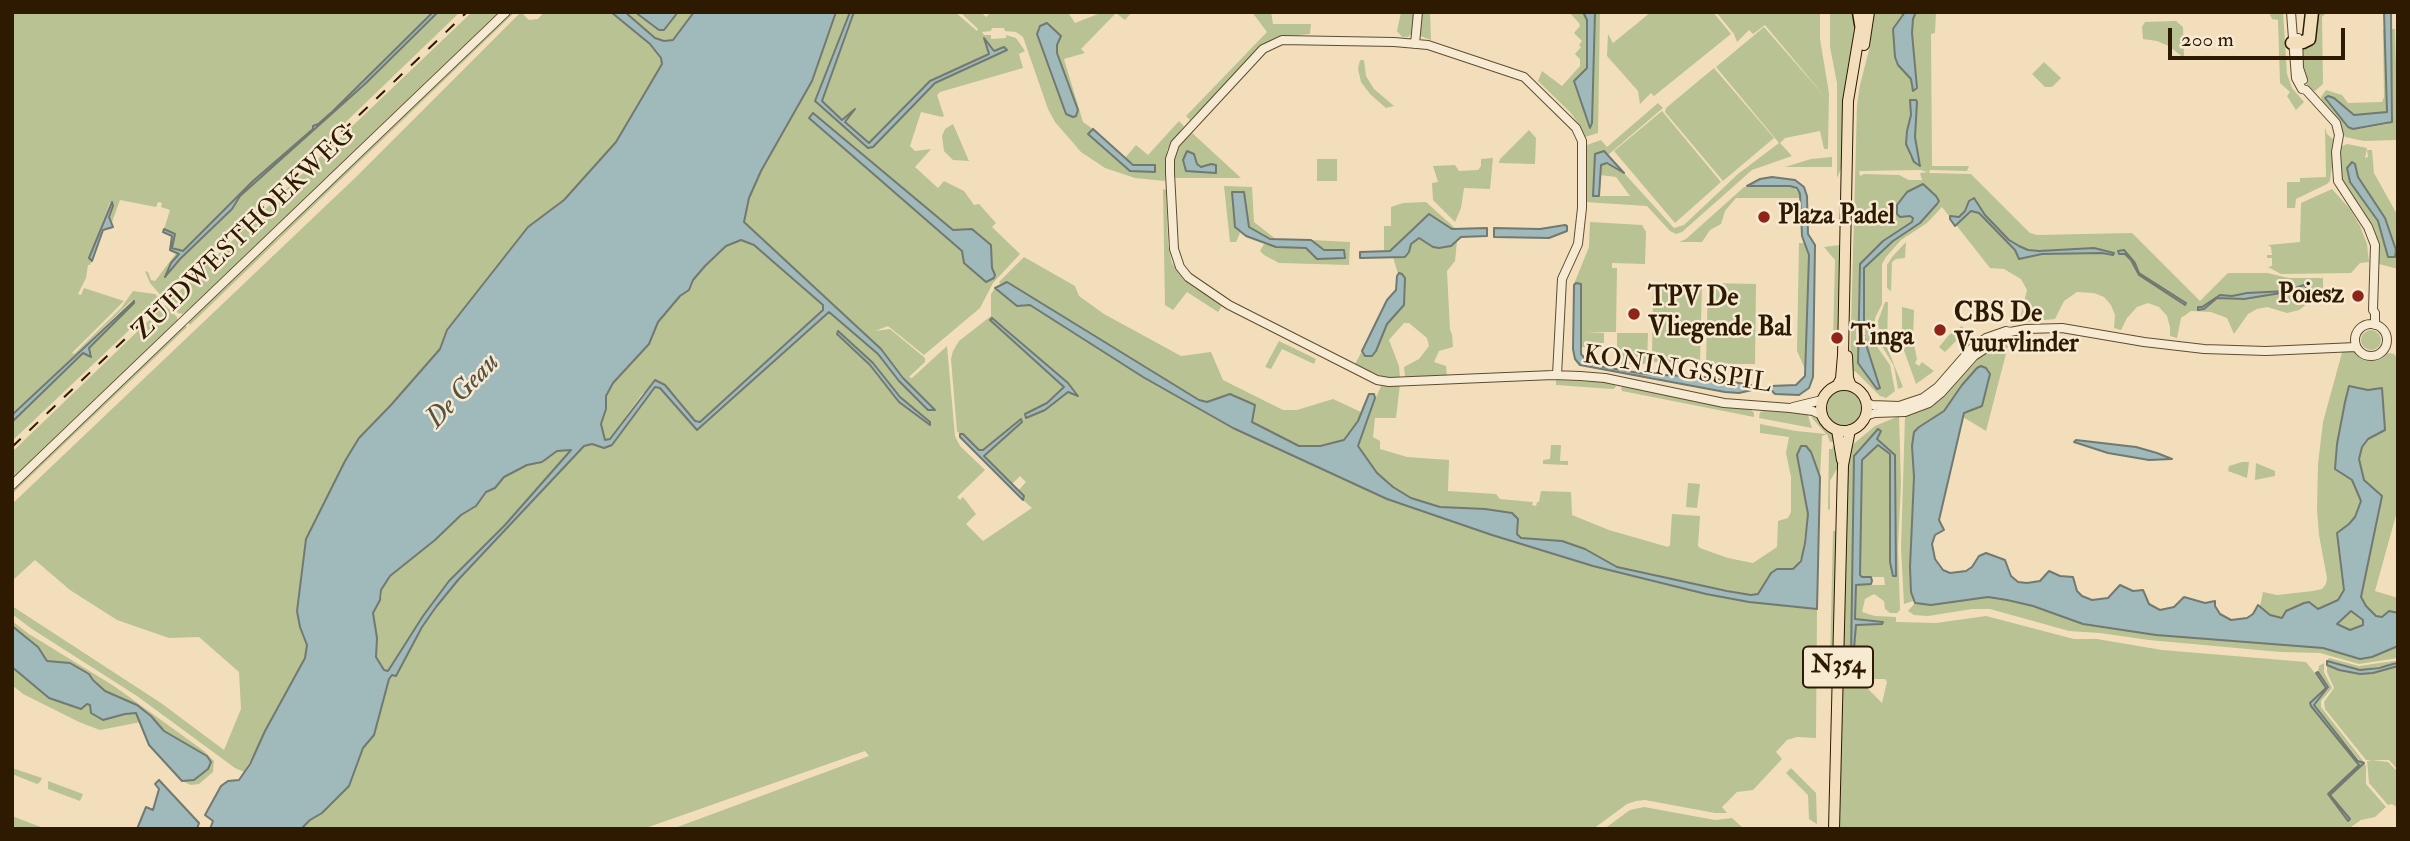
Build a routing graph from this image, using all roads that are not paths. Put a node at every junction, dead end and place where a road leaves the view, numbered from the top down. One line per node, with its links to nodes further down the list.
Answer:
1 (506, 12): 24 (street, ZUIDWESTHOEKWEG)
2 (1418, 12): 9 (street)
3 (1869, 12): 15 (main road)
4 (2291, 12): 8 (street)
5 (2296, 12): 8 (street)
6 (2312, 12): 8 (highway)
7 (1861, 16): 14 (main road)
8 (2295, 43): 10 (street)
9 (1415, 44): 13 (street, KONINGSSPIL); 13 (street, KONINGSSPIL)
10 (2372, 325): 12 (street); 12 (street)
11 (2010, 332): 12 (street); 17 (street); 20 (street)
12 (2356, 343)
13 (1558, 375): 18 (street, KONINGSSPIL)
14 (1837, 386): 15 (main road); 16 (main road)
15 (1851, 386): 17 (main road)
16 (1822, 400): 18 (street, KONINGSSPIL); 19 (main road)
17 (1866, 402): 20 (main road)
18 (1790, 408): 19 (street, KONINGSSPIL)
19 (1822, 415): 21 (main road)
20 (1865, 416): 22 (main road)
21 (1837, 430): 22 (main road); 23 (main road, N354)
22 (1850, 430): 23 (main road, N354)
23 (1843, 465): 25 (main road, N354)
24 (12, 485)
25 (1835, 829)

